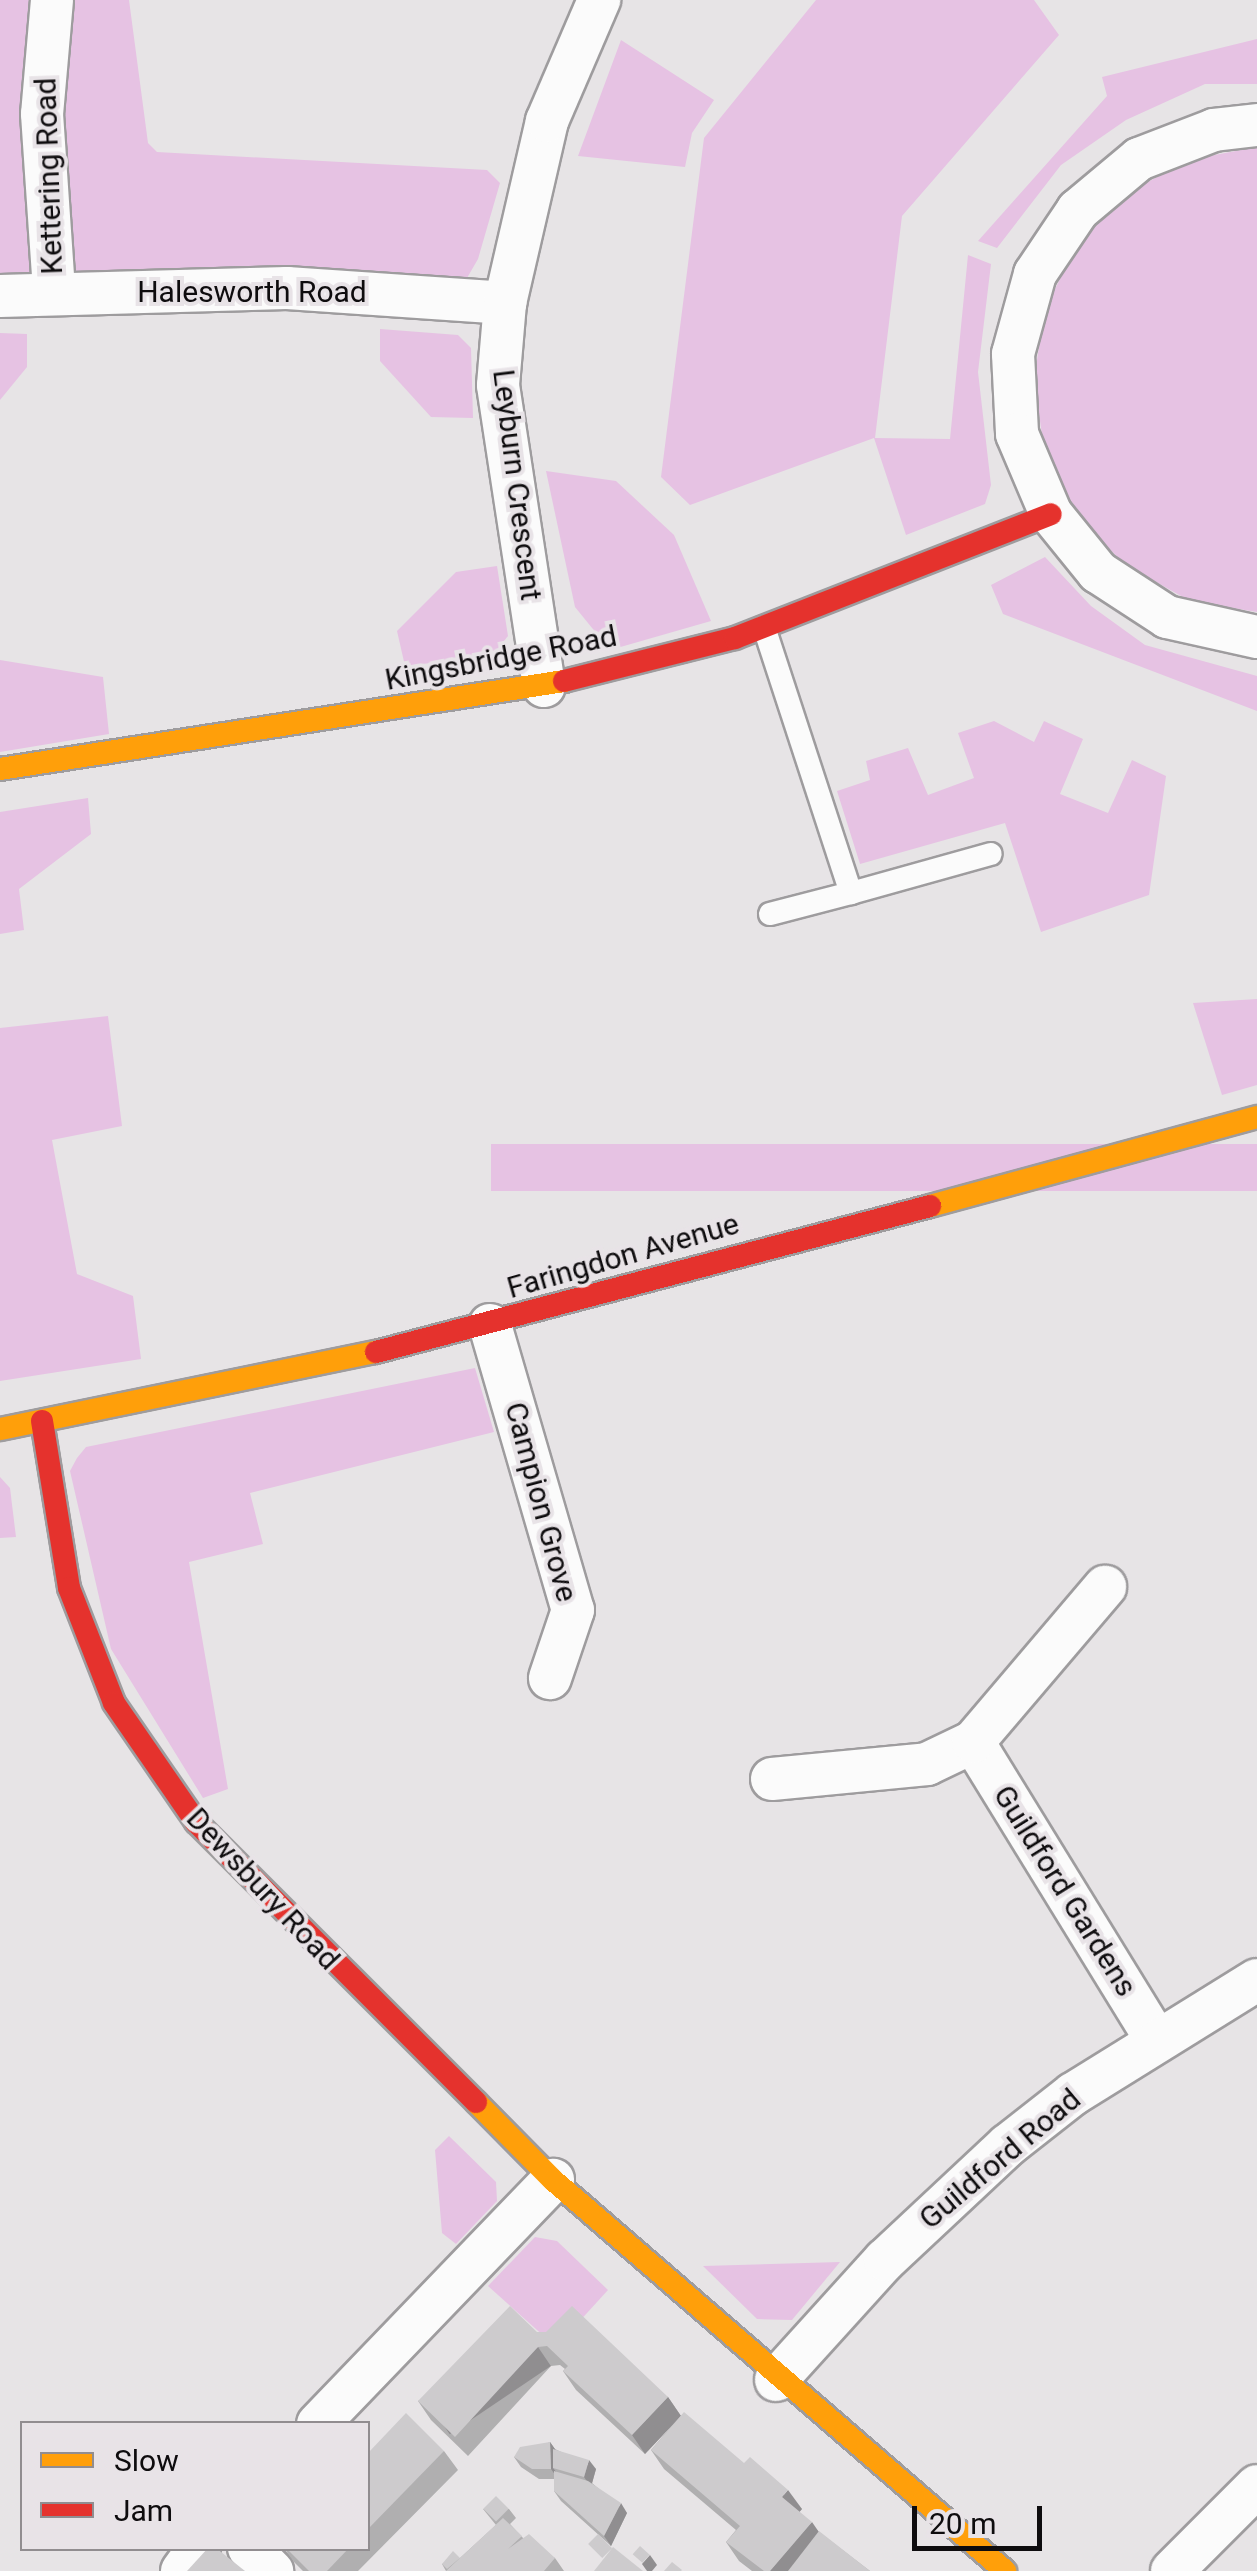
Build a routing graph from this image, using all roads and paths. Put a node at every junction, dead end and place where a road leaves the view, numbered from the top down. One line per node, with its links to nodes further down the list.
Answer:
1 (52, 0): 4 (street, Kettering Road)
2 (600, 0): 6 (street, Leyburn Crescent)
3 (1257, 125): 7 (street)
4 (54, 292): 5 (street, Halesworth Road); 6 (street, Halesworth Road)
5 (0, 296)
6 (504, 303): 10 (street, Leyburn Crescent)
7 (1051, 514): 8 (street, Kingsbridge Road); 9 (street)
8 (764, 627): 10 (street, Kingsbridge Road); 13 (lane)
9 (1257, 636)
10 (544, 686): 11 (street, Kingsbridge Road)
11 (0, 769)
12 (991, 854): 13 (lane)
13 (851, 893): 14 (lane)
14 (770, 914)
15 (1257, 1117): 16 (street, Faringdon Avenue)
16 (490, 1325): 17 (street, Faringdon Avenue); 20 (street, Campion Grove)
17 (42, 1421): 18 (street, Faringdon Avenue); 25 (street, Dewsbury Road)
18 (0, 1430)
19 (1104, 1588): 21 (street)
20 (550, 1678)
21 (973, 1742): 22 (street); 24 (street, Guildford Gardens)
22 (772, 1779)
23 (1257, 1980): 24 (street, Guildford Road)
24 (1157, 2041): 26 (street, Guildford Road)
25 (554, 2180): 26 (street, Dewsbury Road); 27 (street)
26 (776, 2380): 31 (street, Dewsbury Road)
27 (321, 2421)
28 (1257, 2486): 32 (street)
29 (252, 2551): 30 (street)
30 (272, 2571)
31 (1006, 2571)
32 (1172, 2571)

